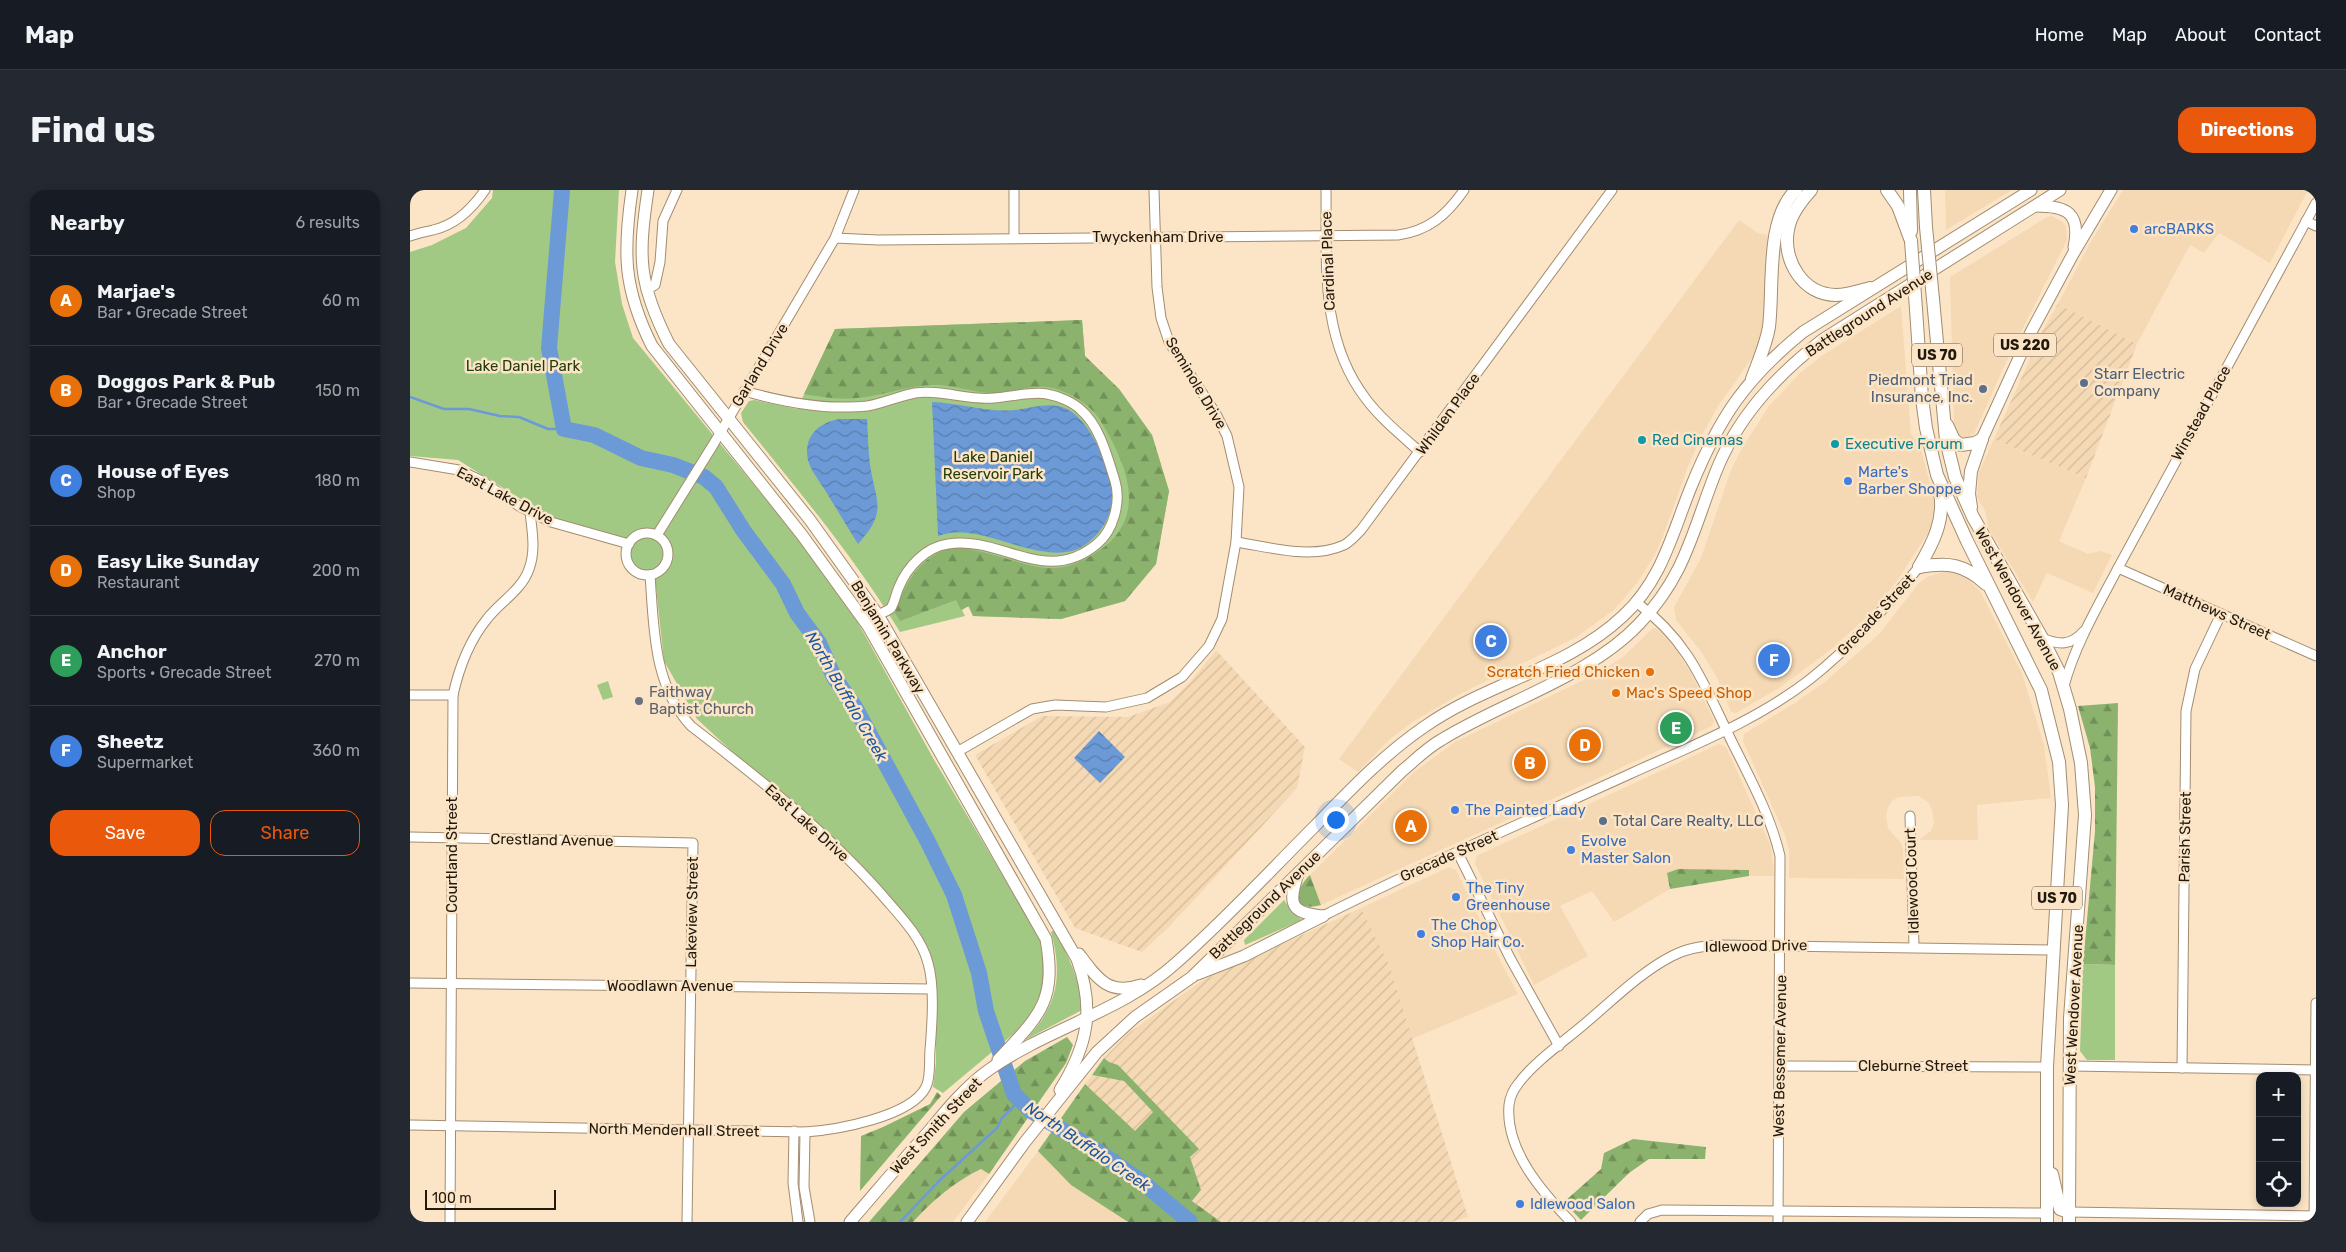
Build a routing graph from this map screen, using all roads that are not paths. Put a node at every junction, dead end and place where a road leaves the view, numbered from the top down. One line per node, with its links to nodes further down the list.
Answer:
1 (485, 190): 23 (street)
2 (632, 190): 36 (main road, Benjamin Parkway)
3 (648, 190): 31 (main road, Benjamin Parkway)
4 (677, 190): 31 (street)
5 (854, 190): 26 (street, Garland Drive)
6 (1014, 190): 27 (street)
7 (1154, 190): 24 (street, Seminole Drive)
8 (1326, 190): 25 (street, Cardinal Place)
9 (1464, 190): 25 (street, Twyckenham Drive)
10 (1612, 190): 38 (street, Whilden Place)
11 (1796, 190): 32 (highway)
12 (1811, 190): 30 (highway)
13 (1887, 190): 28 (highway)
14 (1910, 190): 28 (highway, West Wendover Avenue / US 70)
15 (1924, 190): 34 (highway, West Wendover Avenue / US 70, bridge)
16 (2031, 190): 30 (main road, Battleground Avenue)
17 (2060, 190): 20 (main road, Battleground Avenue)
18 (2111, 191): 29 (main road, US 220)
19 (2316, 203): 21 (street, Winstead Place)
20 (2036, 206): 29 (main road); 51 (main road, Battleground Avenue)
21 (2306, 221): 22 (street); 47 (street, Winstead Place)
22 (2316, 226)
23 (410, 236)
24 (1155, 236): 25 (street, Twyckenham Drive); 27 (street, Twyckenham Drive); 44 (street, Seminole Drive)
25 (1326, 237): 38 (street, Cardinal Place)
26 (835, 238): 27 (street, Twyckenham Drive); 33 (street, Garland Drive)
27 (1014, 238)
28 (1910, 241): 40 (highway, West Wendover Avenue / US 70, bridge)
29 (2073, 254): 37 (main road, US 220)
30 (1870, 288): 32 (main road, Battleground Avenue)
31 (646, 290): 35 (main road, Benjamin Parkway)
32 (1752, 379): 50 (main road, Battleground Avenue)
33 (744, 391): 35 (street, Garland Drive); 53 (street)
34 (1942, 411): 37 (highway); 42 (highway, West Wendover Avenue / US 70)
35 (728, 418): 36 (street, Garland Drive); 53 (main road, Benjamin Parkway)
36 (720, 433): 43 (street, Garland Drive); 82 (main road, Benjamin Parkway)
37 (1982, 439): 42 (highway, US 220)
38 (1420, 452): 44 (street, Whilden Place)
39 (410, 462): 41 (street, East Lake Drive)
40 (1937, 475): 46 (highway); 49 (highway, West Wendover Avenue / US 70)
41 (530, 512): 45 (street, East Lake Drive); 59 (street, Courtland Street)
42 (1973, 517): 55 (highway, West Wendover Avenue / US 70)
43 (657, 535): 45 (street); 48 (street)
44 (1236, 542): 61 (street, Seminole Drive)
45 (629, 544): 48 (street)
46 (1920, 567): 49 (highway); 60 (street, Grecade Street)
47 (2118, 568): 52 (street, Matthews Street); 54 (street, Winstead Place)
48 (650, 575): 78 (street, East Lake Drive)
49 (1990, 588): 72 (highway, West Wendover Avenue / US 70)
50 (1636, 602): 51 (street, West Bessemer Avenue); 74 (main road, Battleground Avenue)
51 (1650, 612): 60 (street, West Bessemer Avenue); 67 (main road, Battleground Avenue)
52 (2221, 614): 56 (street, Matthews Street); 86 (street, Parish Street)
53 (878, 615): 61 (main road, Benjamin Parkway)
54 (2089, 625): 55 (street, Winstead Place); 57 (street, Winstead Place)
55 (2042, 638): 57 (highway, West Wendover Avenue / US 70)
56 (2316, 656)
57 (2064, 686): 84 (highway, West Wendover Avenue / US 70)
58 (410, 695): 59 (street)
59 (453, 695): 64 (street, Courtland Street)
60 (1726, 730): 66 (street, Grecade Street); 70 (street, West Bessemer Avenue)
61 (957, 752): 69 (main road, Benjamin Parkway)
62 (1910, 816): 71 (street, Idlewood Court)
63 (410, 837): 64 (street, Crestland Avenue)
64 (453, 837): 65 (street, Crestland Avenue); 76 (street, Courtland Street)
65 (693, 843): 77 (street, Lakeview Street)
66 (1458, 853): 68 (street, Grecade Street); 81 (street)
67 (1298, 872): 68 (main road); 73 (main road, Battleground Avenue)
68 (1323, 916): 73 (main road)
69 (1064, 935): 74 (main road); 80 (main road, Benjamin Parkway)
70 (1780, 946): 71 (street, Idlewood Drive); 81 (street, Idlewood Drive); 83 (street, West Bessemer Avenue)
71 (1914, 946): 72 (street, Idlewood Drive)
72 (2053, 950): 85 (highway, West Wendover Avenue / US 70)
73 (1192, 977): 89 (main road, Battleground Avenue)
74 (1154, 981): 80 (main road, Battleground Avenue)
75 (410, 983): 76 (street, Woodlawn Avenue)
76 (451, 983): 77 (street, Woodlawn Avenue); 91 (street, Courtland Street)
77 (691, 986): 78 (street, Woodlawn Avenue); 92 (street, Lakeview Street)
78 (931, 989): 88 (street, East Lake Drive)
79 (2316, 1002): 87 (street)
80 (1088, 1018): 82 (main road, West Smith Street); 89 (main road, Benjamin Parkway)
81 (1559, 1046): 106 (street, Idlewood Drive)
82 (1012, 1050): 104 (main road, West Smith Street)
83 (1780, 1066): 85 (street, Cleburne Street); 96 (street, West Bessemer Avenue)
84 (2070, 1066): 86 (street); 98 (highway, West Wendover Avenue / US 70)
85 (2047, 1067): 95 (highway, West Wendover Avenue / US 70)
86 (2182, 1068): 87 (street)
87 (2316, 1070): 99 (street)
88 (926, 1086): 94 (street, North Mendenhall Street)
89 (1055, 1103): 105 (main road, Battleground Avenue)
90 (410, 1125): 91 (street, North Mendenhall Street)
91 (449, 1126): 92 (street, North Mendenhall Street); 100 (street, Courtland Street)
92 (689, 1130): 93 (street, North Mendenhall Street); 101 (street, Lakeview Street)
93 (794, 1131): 94 (street, North Mendenhall Street); 102 (street)
94 (805, 1132): 103 (street)
95 (2047, 1157): 97 (highway, West Wendover Avenue / US 70); 98 (highway)
96 (1778, 1210): 97 (street); 107 (street); 108 (street, West Bessemer Avenue)
97 (2047, 1217)
98 (2069, 1217): 99 (street)
99 (2315, 1218)
100 (450, 1222)
101 (687, 1222)
102 (798, 1222)
103 (810, 1222)
104 (850, 1222)
105 (967, 1222)
106 (1571, 1222)
107 (1640, 1222)
108 (1778, 1222)

